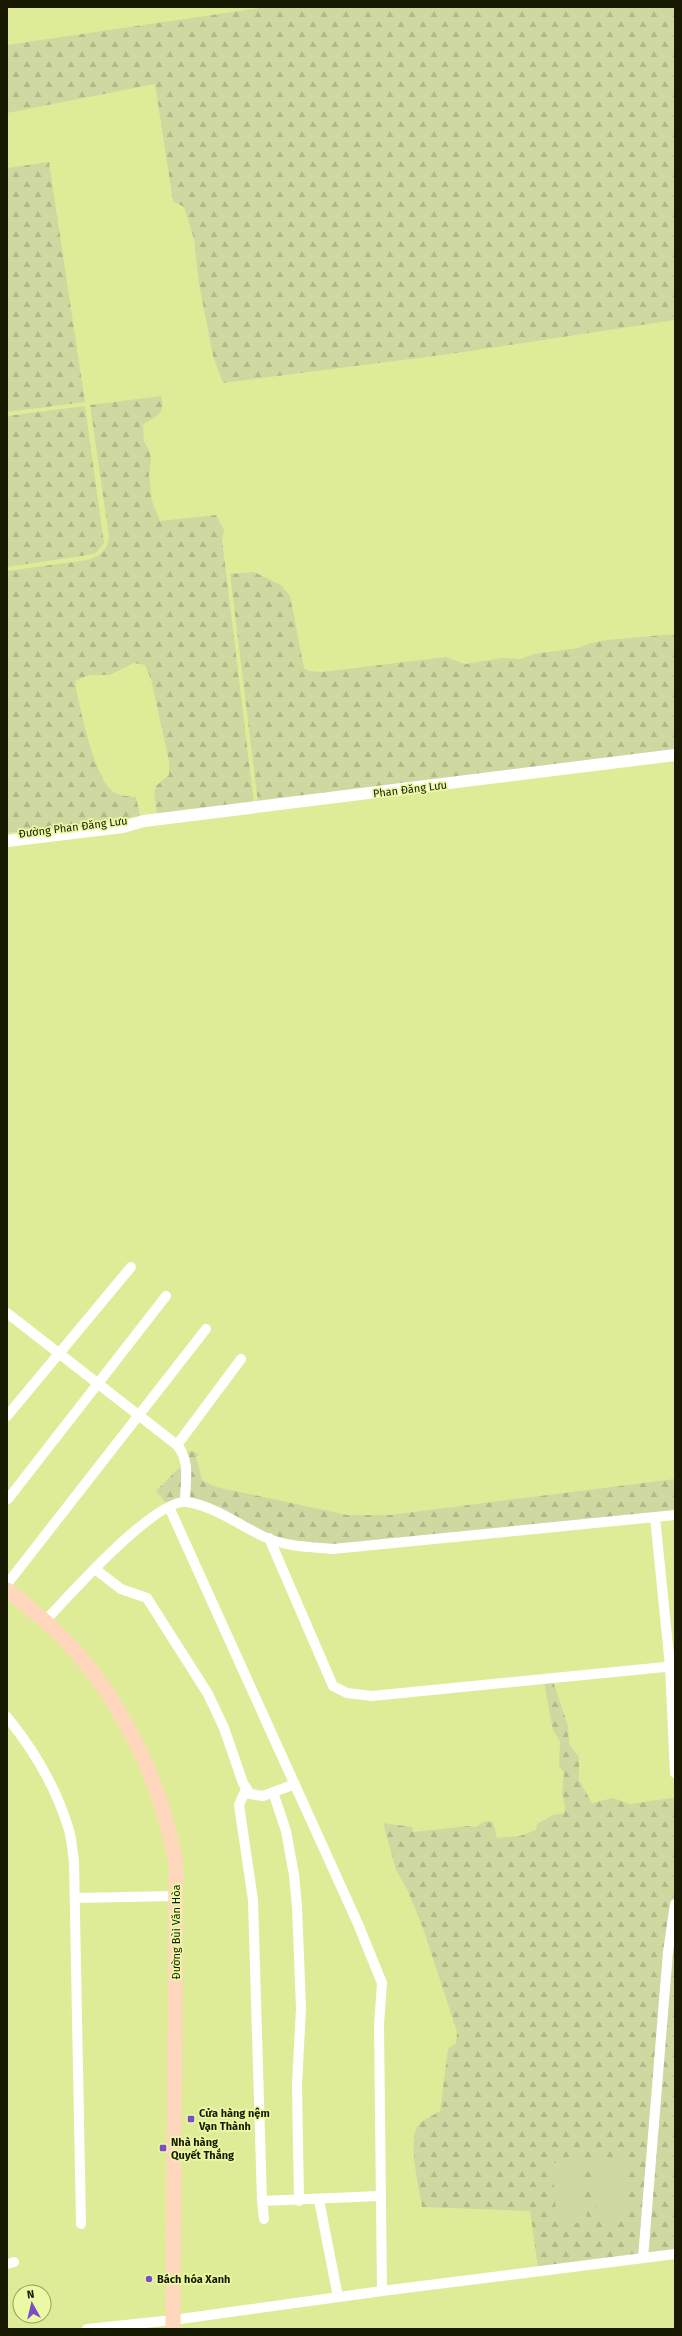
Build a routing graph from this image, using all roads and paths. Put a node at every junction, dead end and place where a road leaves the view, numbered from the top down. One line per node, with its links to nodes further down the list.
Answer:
1 (675, 755): 2 (street, Phan Đăng Lưu)
2 (144, 821): 3 (street, Đường Phan Đăng Lưu); 4 (street, Đường Phan Đăng Lưu)
3 (7, 835)
4 (7, 841)
5 (131, 1267): 9 (street)
6 (166, 1296): 11 (street)
7 (7, 1313): 9 (street)
8 (206, 1329): 13 (street)
9 (58, 1354): 11 (street); 12 (street)
10 (241, 1359): 14 (street)
11 (97, 1385): 13 (street); 15 (street)
12 (7, 1416)
13 (139, 1417): 14 (street); 22 (street)
14 (177, 1445): 16 (street)
15 (8, 1499)
16 (186, 1502): 17 (street); 20 (street)
17 (169, 1507): 21 (street); 27 (street)
18 (675, 1515): 19 (street)
19 (655, 1517): 20 (street); 24 (street)
20 (269, 1538): 24 (street)
21 (95, 1570): 23 (street); 28 (street)
22 (8, 1591): 23 (main road, Đường Bùi Văn Hòa)
23 (45, 1621): 30 (main road, Đường Bùi Văn Hòa)
24 (672, 1666): 26 (street)
25 (7, 1717): 31 (street)
26 (675, 1773)
27 (295, 1784): 29 (street); 33 (street)
28 (246, 1789): 29 (street); 35 (street)
29 (273, 1792): 36 (street)
30 (176, 1896): 31 (street); 43 (main road, Đường Bùi Văn Hòa)
31 (76, 1898): 38 (street)
32 (675, 1904): 40 (street)
33 (379, 2196): 34 (street); 41 (street)
34 (319, 2200): 36 (street); 42 (street)
35 (262, 2201): 36 (street); 37 (street)
36 (298, 2201)
37 (264, 2219)
38 (81, 2224)
39 (675, 2254): 40 (street)
40 (642, 2258): 41 (street)
41 (382, 2291): 42 (street)
42 (338, 2297): 43 (street)
43 (173, 2325): 44 (street)
44 (87, 2329)

